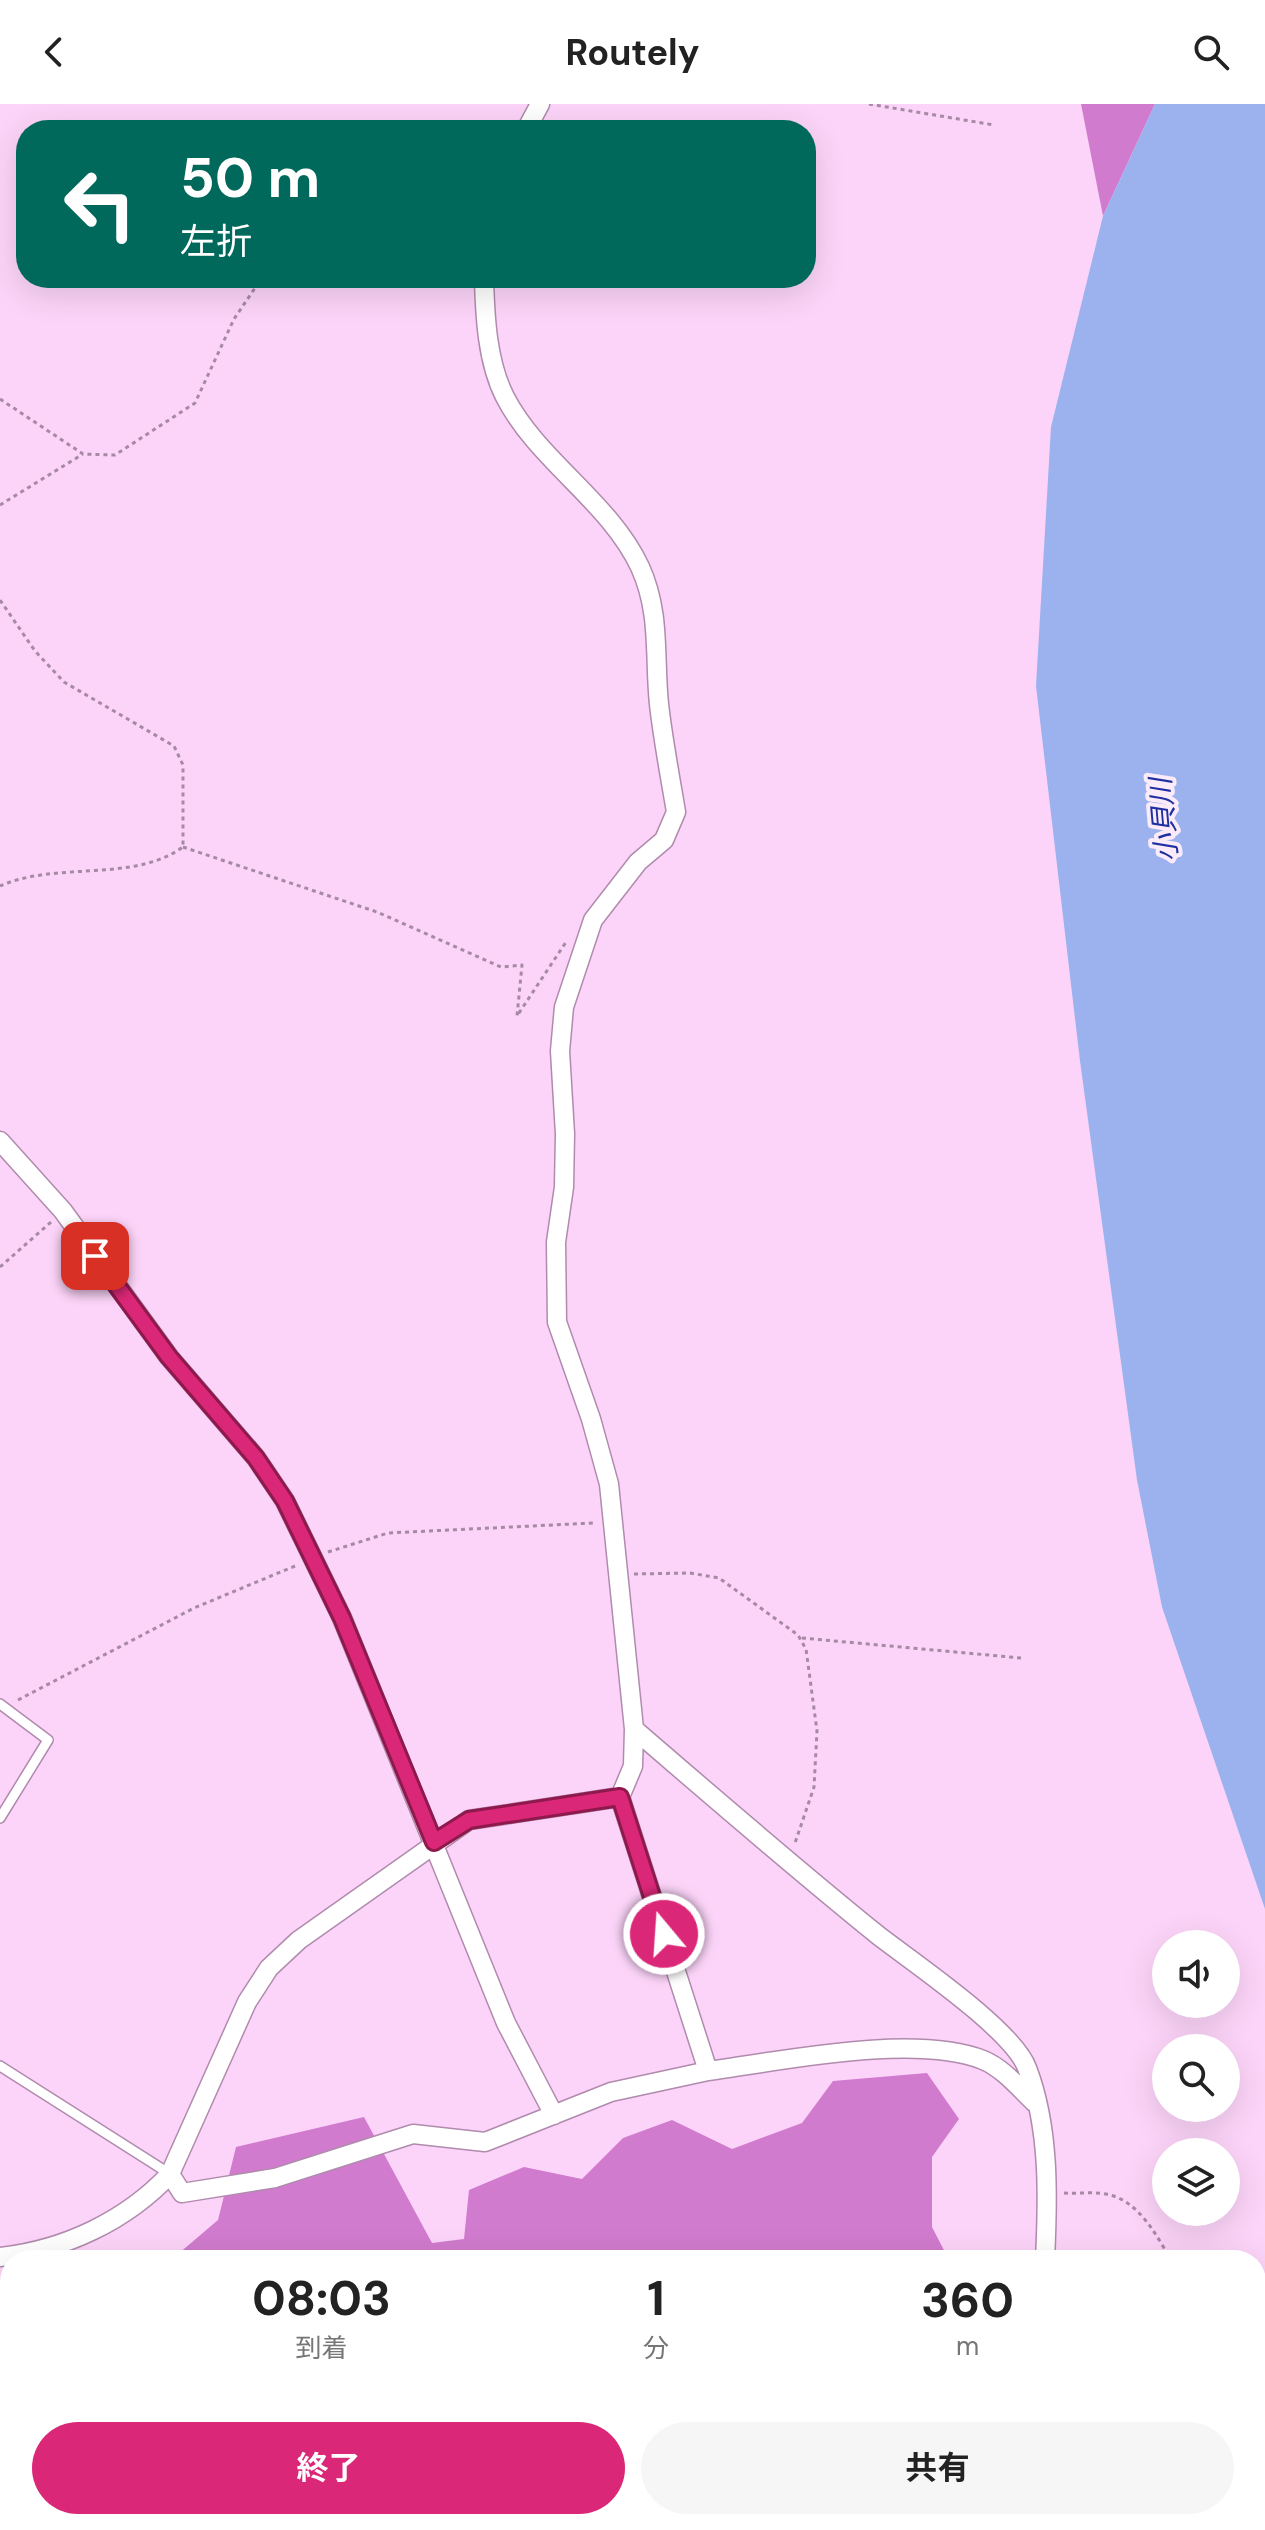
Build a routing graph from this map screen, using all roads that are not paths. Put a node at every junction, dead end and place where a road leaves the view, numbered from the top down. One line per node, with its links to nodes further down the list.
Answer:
1 (484, 288): 4 (street)
2 (0, 1141): 7 (street)
3 (2, 1706): 6 (lane)
4 (634, 1729): 5 (street); 10 (street)
5 (620, 1797): 7 (street); 9 (street)
6 (0, 1818)
7 (434, 1842): 11 (street); 12 (street)
8 (0, 2066): 12 (lane)
9 (708, 2071): 10 (street); 11 (street)
10 (1035, 2103): 14 (street)
11 (554, 2115): 12 (street)
12 (170, 2174): 13 (street)
13 (38, 2250)
14 (1046, 2250)

